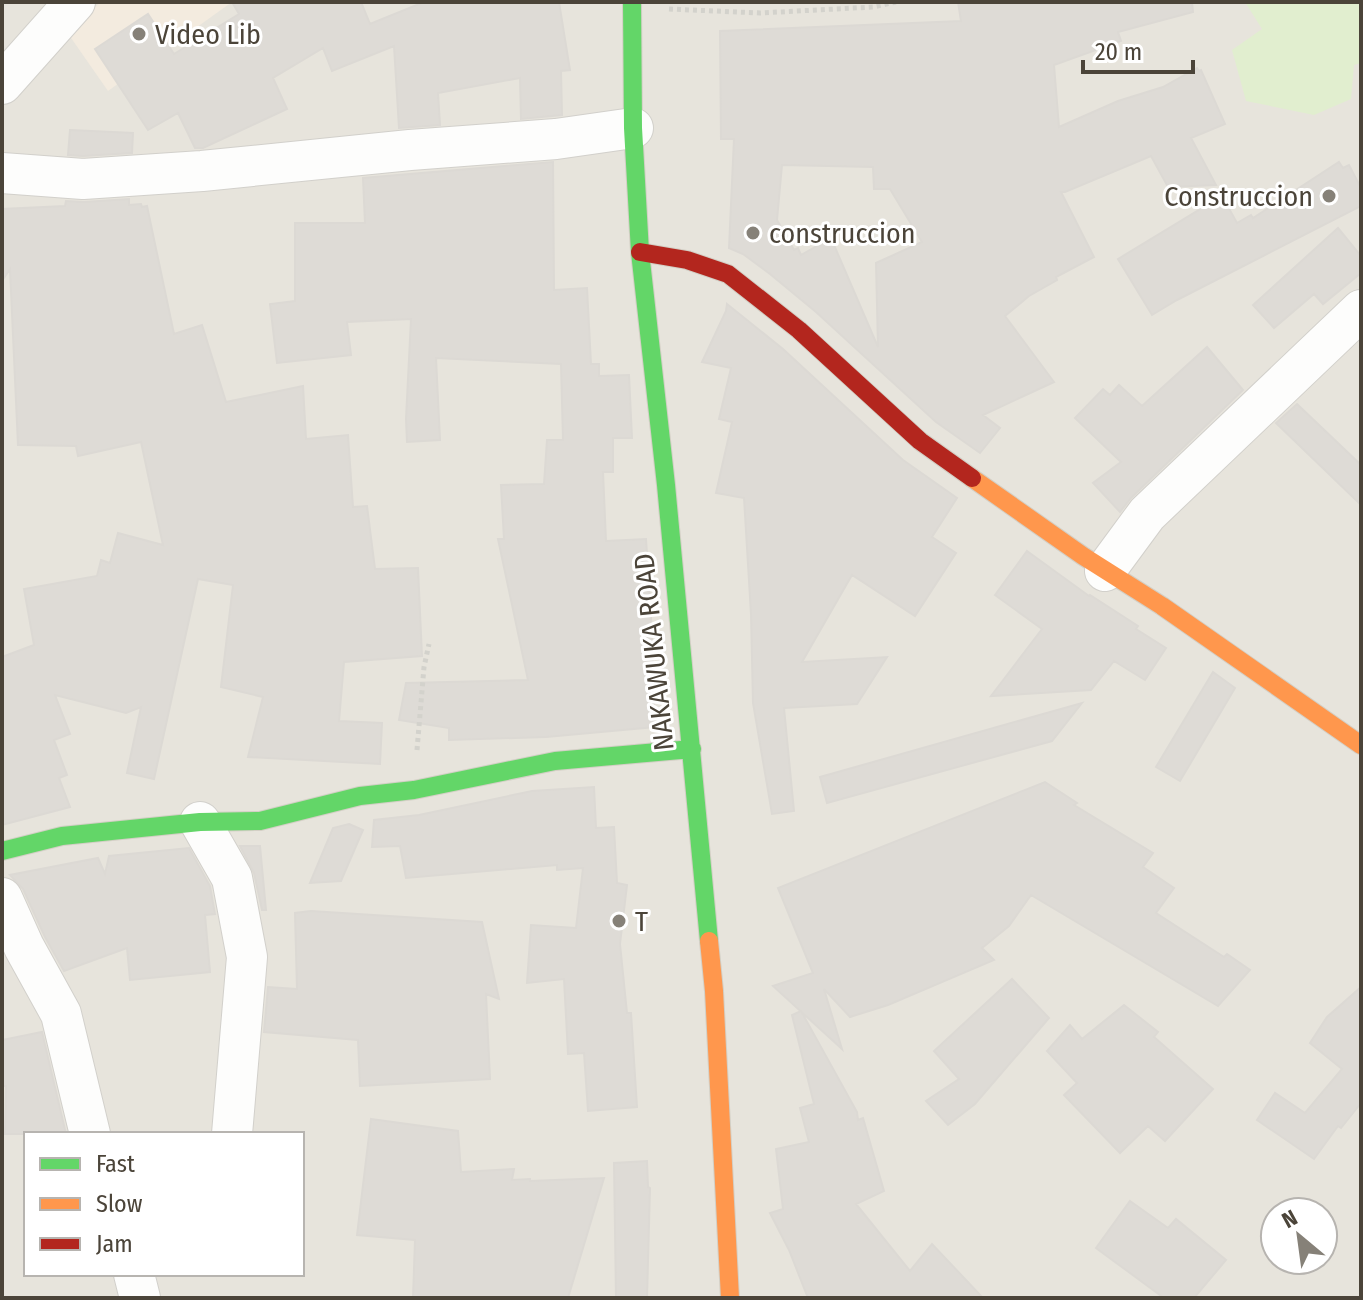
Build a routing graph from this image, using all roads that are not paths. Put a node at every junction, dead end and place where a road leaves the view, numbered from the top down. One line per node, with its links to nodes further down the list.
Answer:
1 (75, 2): 3 (street)
2 (632, 5): 4 (street, NAKAWUKA ROAD)
3 (2, 84)
4 (633, 128): 5 (street); 6 (street, NAKAWUKA ROAD)
5 (2, 173)
6 (640, 252): 8 (street); 10 (street, NAKAWUKA ROAD)
7 (1361, 310): 8 (street)
8 (1105, 571): 9 (street)
9 (1361, 745)
10 (692, 749): 11 (street); 18 (street, NAKAWUKA ROAD)
11 (200, 822): 12 (street); 15 (street)
12 (2, 851)
13 (2, 898): 14 (street)
14 (90, 1132)
15 (232, 1132)
16 (134, 1276): 17 (street)
17 (140, 1298)
18 (730, 1298)

